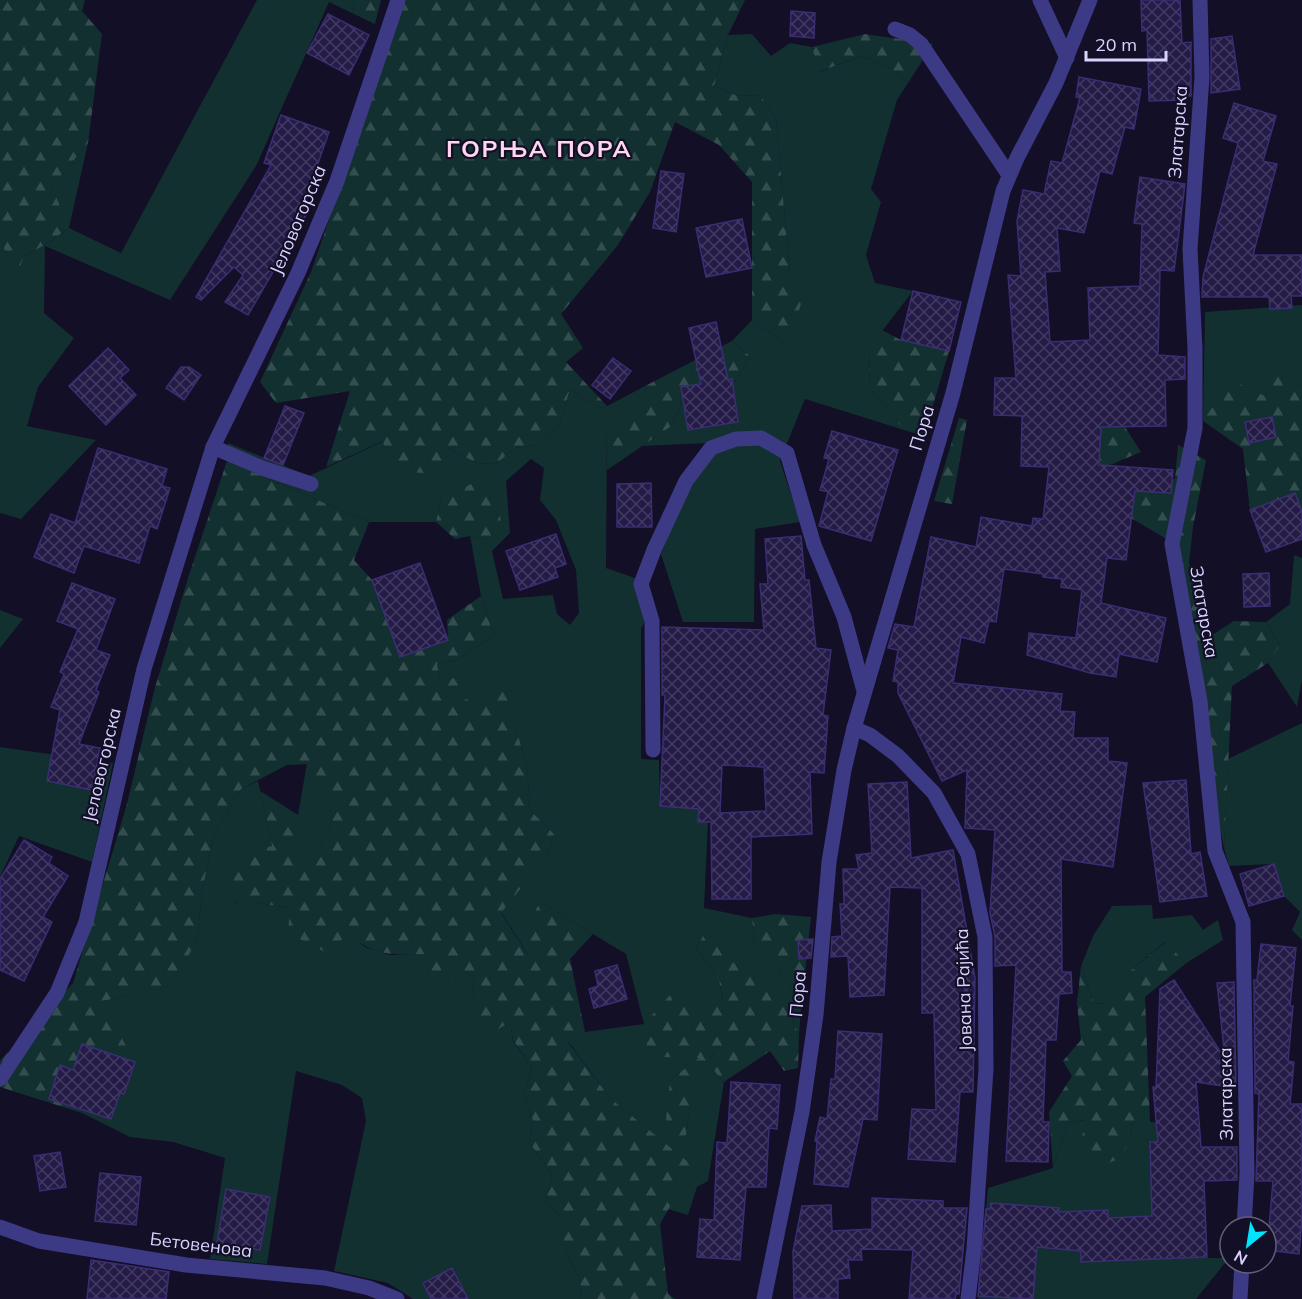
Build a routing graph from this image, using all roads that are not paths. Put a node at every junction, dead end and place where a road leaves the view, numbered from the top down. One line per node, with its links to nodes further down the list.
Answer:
1 (398, 0): 8 (street, Јеловогорска)
2 (1040, 0): 6 (street)
3 (1090, 0): 6 (street, Пора)
4 (1200, 0): 14 (street, Златарска)
5 (895, 29): 7 (street)
6 (1067, 58): 7 (street, Пора)
7 (1009, 175): 10 (street, Пора)
8 (213, 447): 9 (street); 13 (street, Јеловогорска)
9 (310, 484)
10 (864, 691): 11 (street, Пора); 12 (street)
11 (854, 728): 18 (street, Пора); 19 (street, Јована Рајића)
12 (653, 750)
13 (0, 1079)
14 (1245, 1215)
15 (0, 1227): 17 (street, Бетовенова)
16 (1241, 1275): 20 (street)
17 (397, 1299)
18 (764, 1299)
19 (968, 1299)
20 (1240, 1299)

